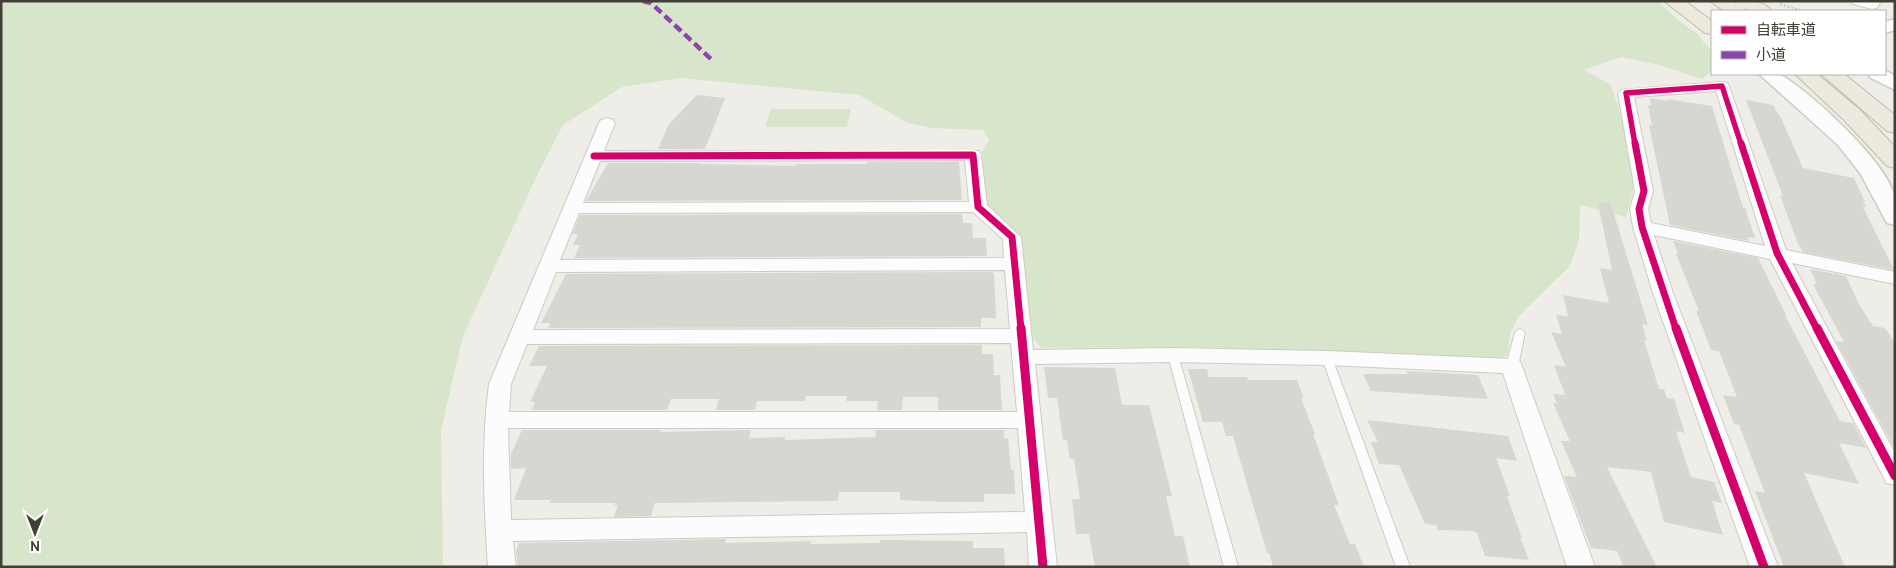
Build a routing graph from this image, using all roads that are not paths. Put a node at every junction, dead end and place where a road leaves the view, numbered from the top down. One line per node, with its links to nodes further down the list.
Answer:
1 (1673, 1): 10 (highway)
2 (1698, 1): 8 (highway)
3 (1720, 1): 9 (highway)
4 (1744, 1): 7 (highway)
5 (1857, 1): 6 (street)
6 (1875, 1)
7 (1771, 7)
8 (1713, 10)
9 (1735, 10)
10 (1711, 28)
11 (1769, 75): 22 (street)
12 (1806, 75): 19 (highway)
13 (1832, 75): 17 (highway)
14 (1880, 75): 15 (street)
15 (1895, 84)
16 (607, 124): 18 (street)
17 (1895, 126)
18 (594, 156): 20 (street); 21 (street)
19 (1895, 161)
20 (978, 207): 21 (street); 25 (street)
21 (572, 208): 26 (street)
22 (1895, 218)
23 (1642, 227): 24 (street); 24 (street); 44 (street)
24 (1777, 253): 27 (street); 36 (street)
25 (1015, 264): 26 (street); 30 (street)
26 (549, 266): 29 (street)
27 (1894, 281)
28 (1520, 332): 33 (lane)
29 (520, 337): 30 (street); 34 (street)
30 (1022, 346): 31 (street); 35 (street)
31 (1173, 355): 32 (street); 41 (lane)
32 (1327, 358): 33 (street); 42 (lane)
33 (1512, 366): 43 (street)
34 (495, 420): 35 (street); 38 (street)
35 (1029, 420): 37 (street)
36 (1895, 476)
37 (1039, 522): 38 (street); 40 (street)
38 (499, 531): 39 (street)
39 (502, 567)
40 (1043, 567)
41 (1231, 567)
42 (1403, 567)
43 (1581, 567)
44 (1764, 567)

